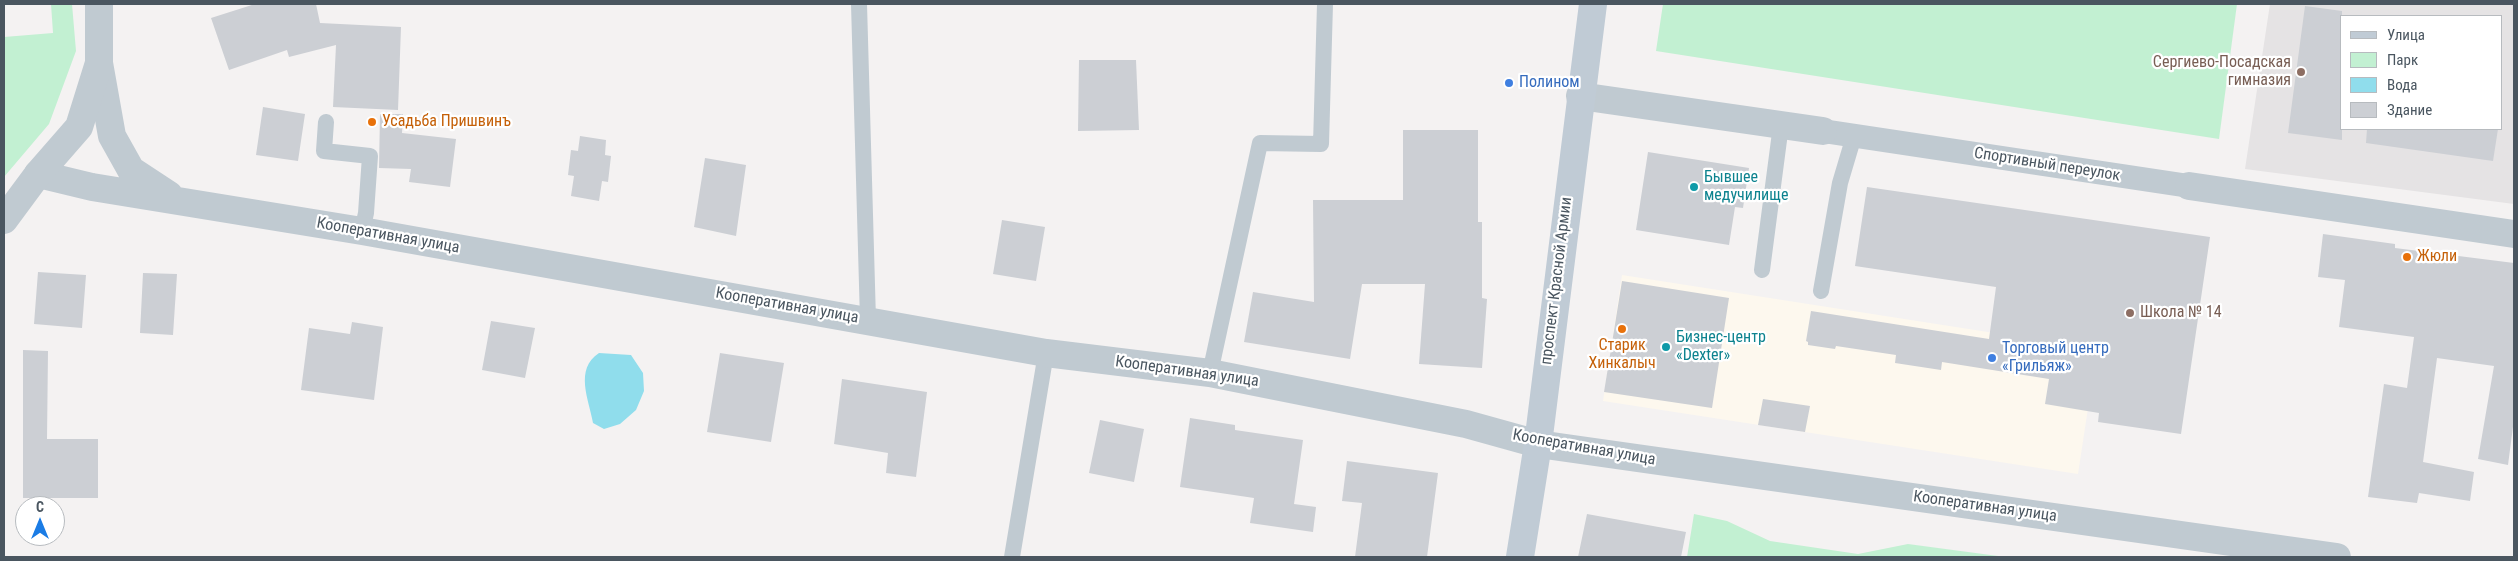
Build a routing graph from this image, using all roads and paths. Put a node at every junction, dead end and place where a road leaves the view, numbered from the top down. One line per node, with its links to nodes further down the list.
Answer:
1 (99, 4): 5 (street)
2 (859, 4): 19 (lane)
3 (1325, 4): 21 (lane)
4 (1593, 4): 6 (main road, проспект Красной Армии)
5 (99, 63): 11 (street); 13 (street)
6 (1580, 96): 8 (street, Спортивный переулок); 22 (main road, проспект Красной Армии)
7 (326, 122): 15 (lane)
8 (1781, 125): 9 (street, Спортивный переулок); 17 (lane)
9 (1823, 131): 10 (street, Спортивный переулок)
10 (1854, 136): 12 (street, Спортивный переулок); 18 (lane)
11 (38, 174): 13 (street, Кооперативная улица); 14 (street)
12 (2188, 186): 16 (street, Спортивный переулок)
13 (181, 201): 15 (street, Кооперативная улица)
14 (4, 220)
15 (362, 231): 19 (street, Кооперативная улица)
16 (2514, 234)
17 (1762, 270)
18 (1821, 291)
19 (868, 320): 20 (street, Кооперативная улица)
20 (1046, 353): 21 (street, Кооперативная улица); 23 (lane)
21 (1210, 373): 22 (street, Кооперативная улица)
22 (1538, 444): 24 (main road, проспект Красной Армии); 25 (street, Кооперативная улица)
23 (1012, 557)
24 (1520, 557)
25 (2337, 557)

